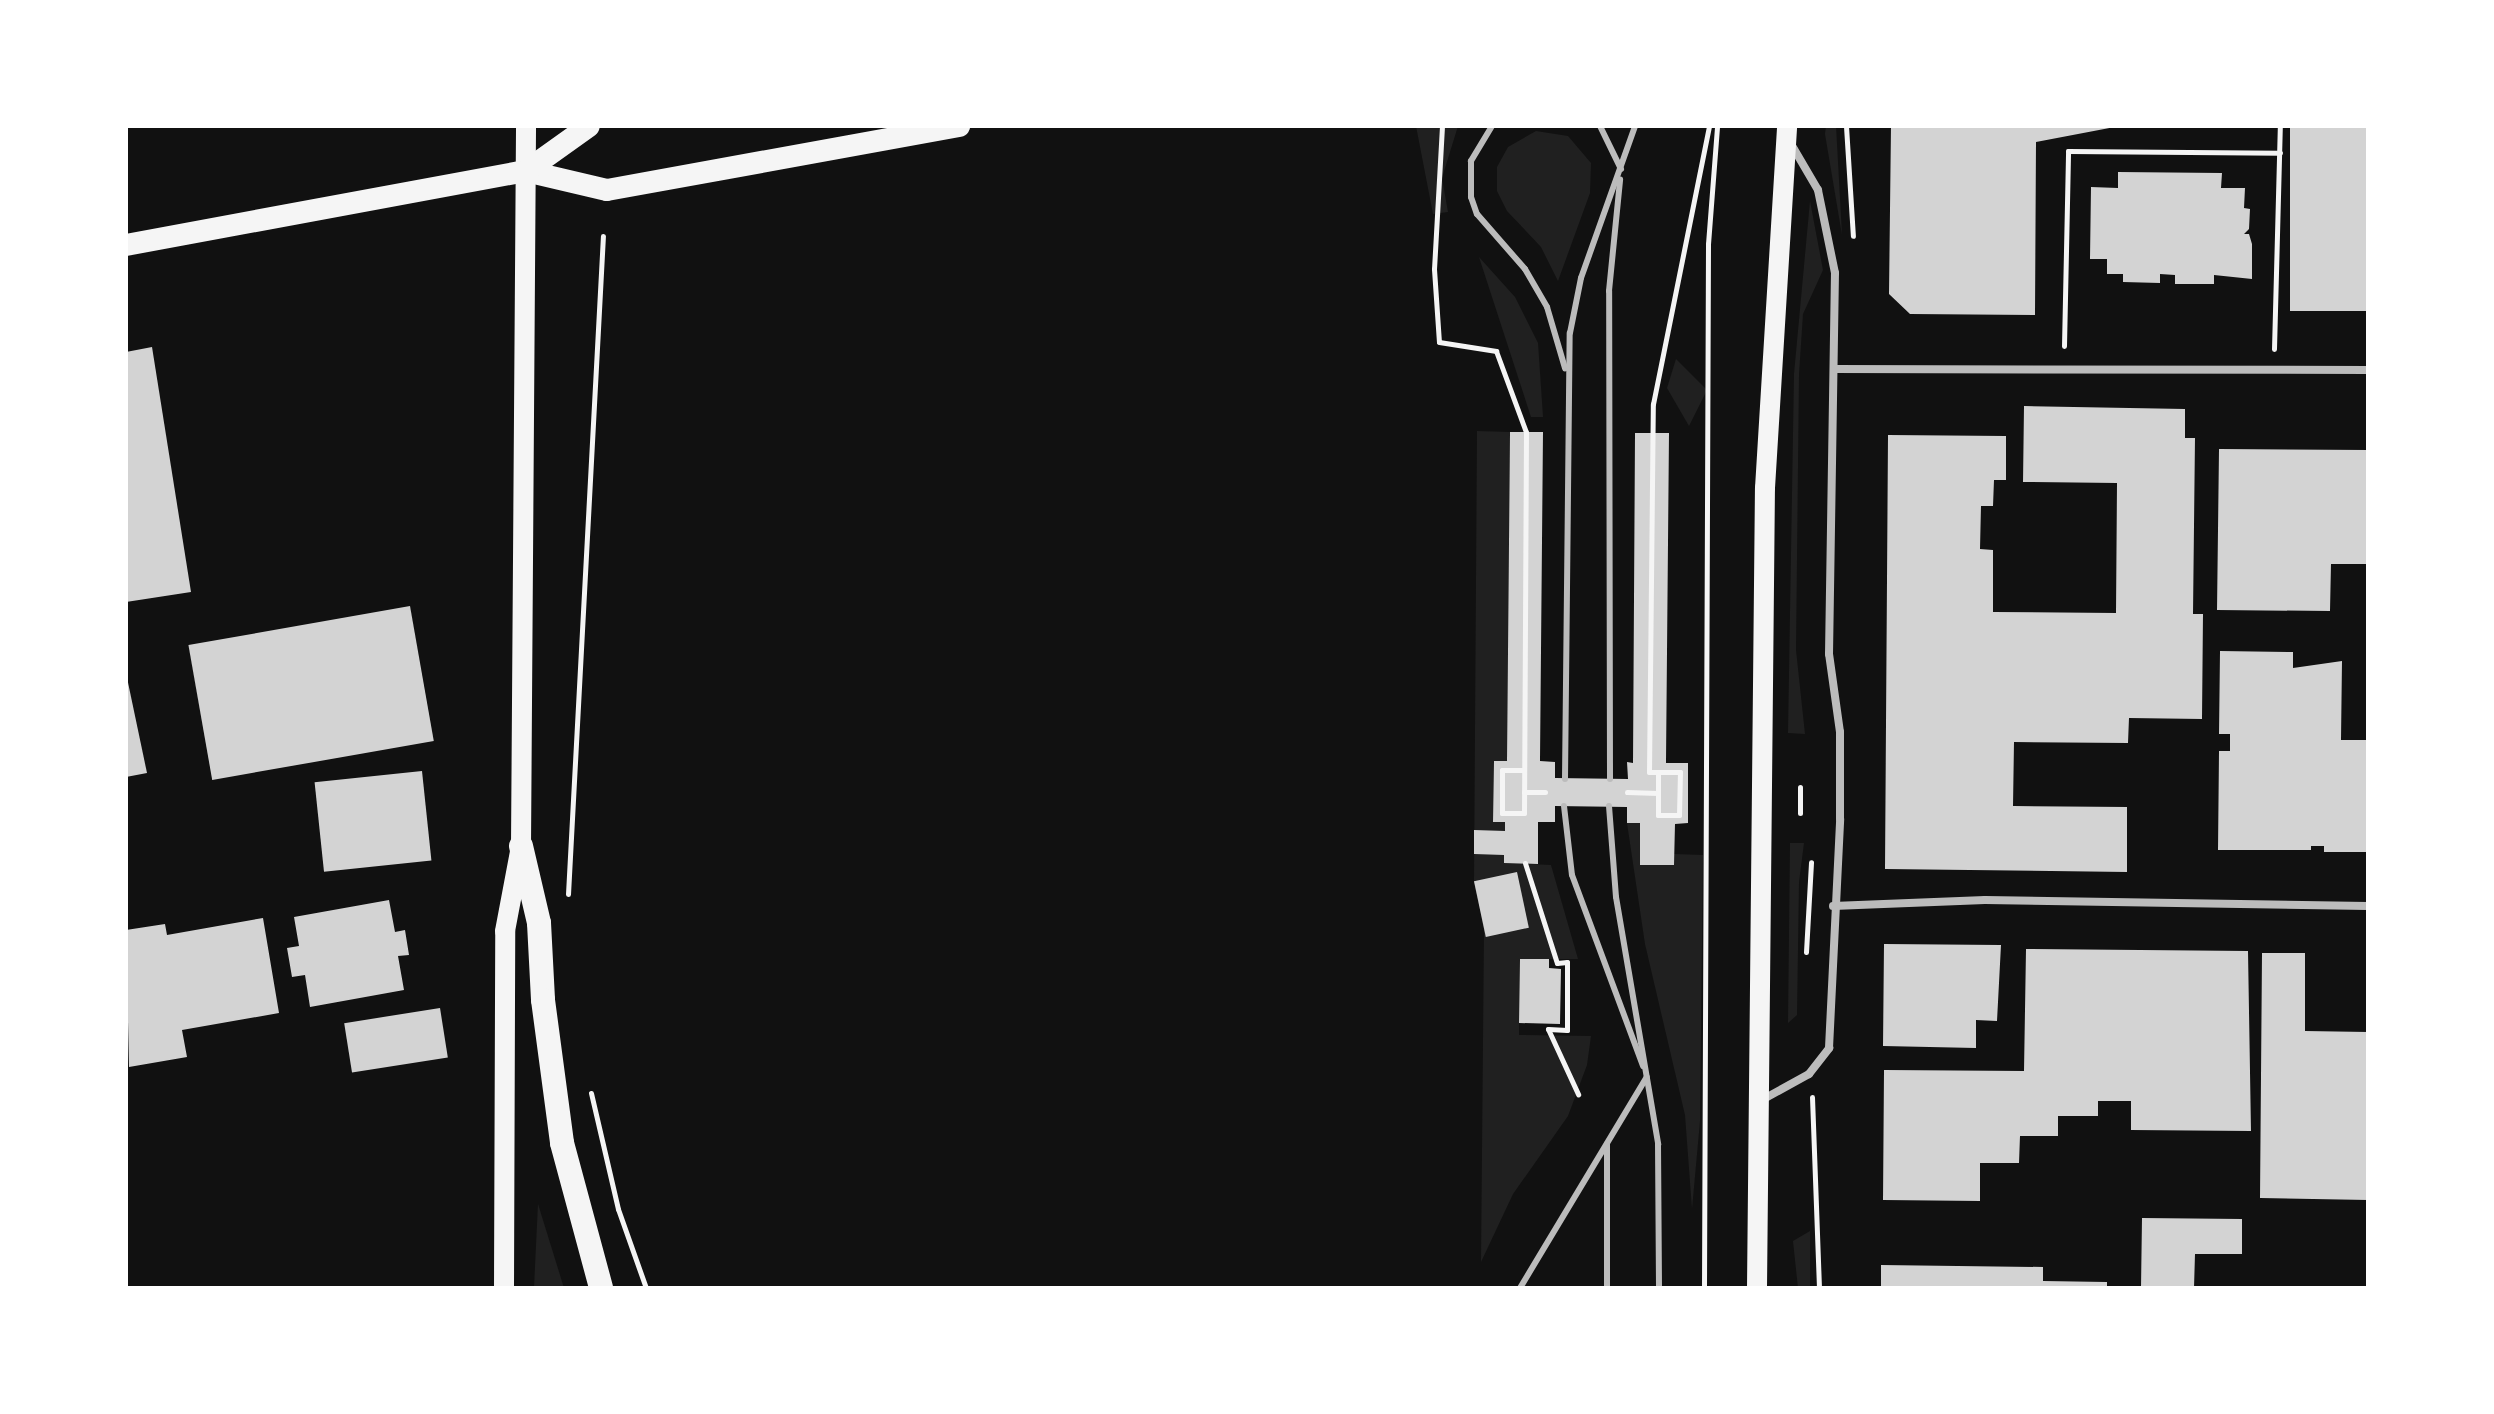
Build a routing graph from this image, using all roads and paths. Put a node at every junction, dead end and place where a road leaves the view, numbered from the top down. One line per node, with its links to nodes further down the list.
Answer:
1 (526, 126): 15 (main road)
2 (589, 126): 15 (highway)
3 (959, 126): 15 (highway)
4 (1442, 126): 24 (path)
5 (1492, 126): 23 (lane)
6 (1600, 126): 14 (lane)
7 (1635, 126): 14 (lane)
8 (1709, 126): 25 (path)
9 (1717, 126): 49 (path)
10 (1846, 126): 18 (path)
11 (2280, 126): 13 (path)
12 (1786, 130): 19 (street); 40 (main road)
13 (2280, 153): 20 (path); 22 (path)
14 (1621, 168): 23 (lane); 27 (lane)
15 (526, 171): 17 (highway); 32 (main road)
16 (603, 236): 36 (path)
17 (126, 245)
18 (1850, 247)
19 (1834, 369): 22 (street); 34 (street)
20 (2273, 370): 21 (street); 22 (street)
21 (2368, 370)
22 (2063, 371)
23 (1568, 387): 26 (lane)
24 (1524, 770): 24 (path)
25 (1658, 772): 25 (path)
26 (1565, 779)
27 (1610, 779)
28 (1800, 787): 31 (path)
29 (1564, 806): 37 (lane)
30 (1609, 806): 37 (lane)
31 (1800, 813)
32 (521, 846): 43 (main road); 44 (highway)
33 (1525, 863): 39 (path)
34 (1833, 906): 35 (street); 40 (street)
35 (2368, 906)
36 (567, 911)
37 (1647, 1077): 42 (lane); 48 (lane)
38 (589, 1085): 45 (path)
39 (1578, 1094)
40 (1759, 1101): 50 (main road)
41 (1816, 1135): 51 (path)
42 (1607, 1143): 46 (lane); 47 (lane)
43 (504, 1288)
44 (601, 1288)
45 (646, 1288)
46 (1520, 1288)
47 (1607, 1288)
48 (1659, 1288)
49 (1704, 1288)
50 (1757, 1288)
51 (1819, 1288)

